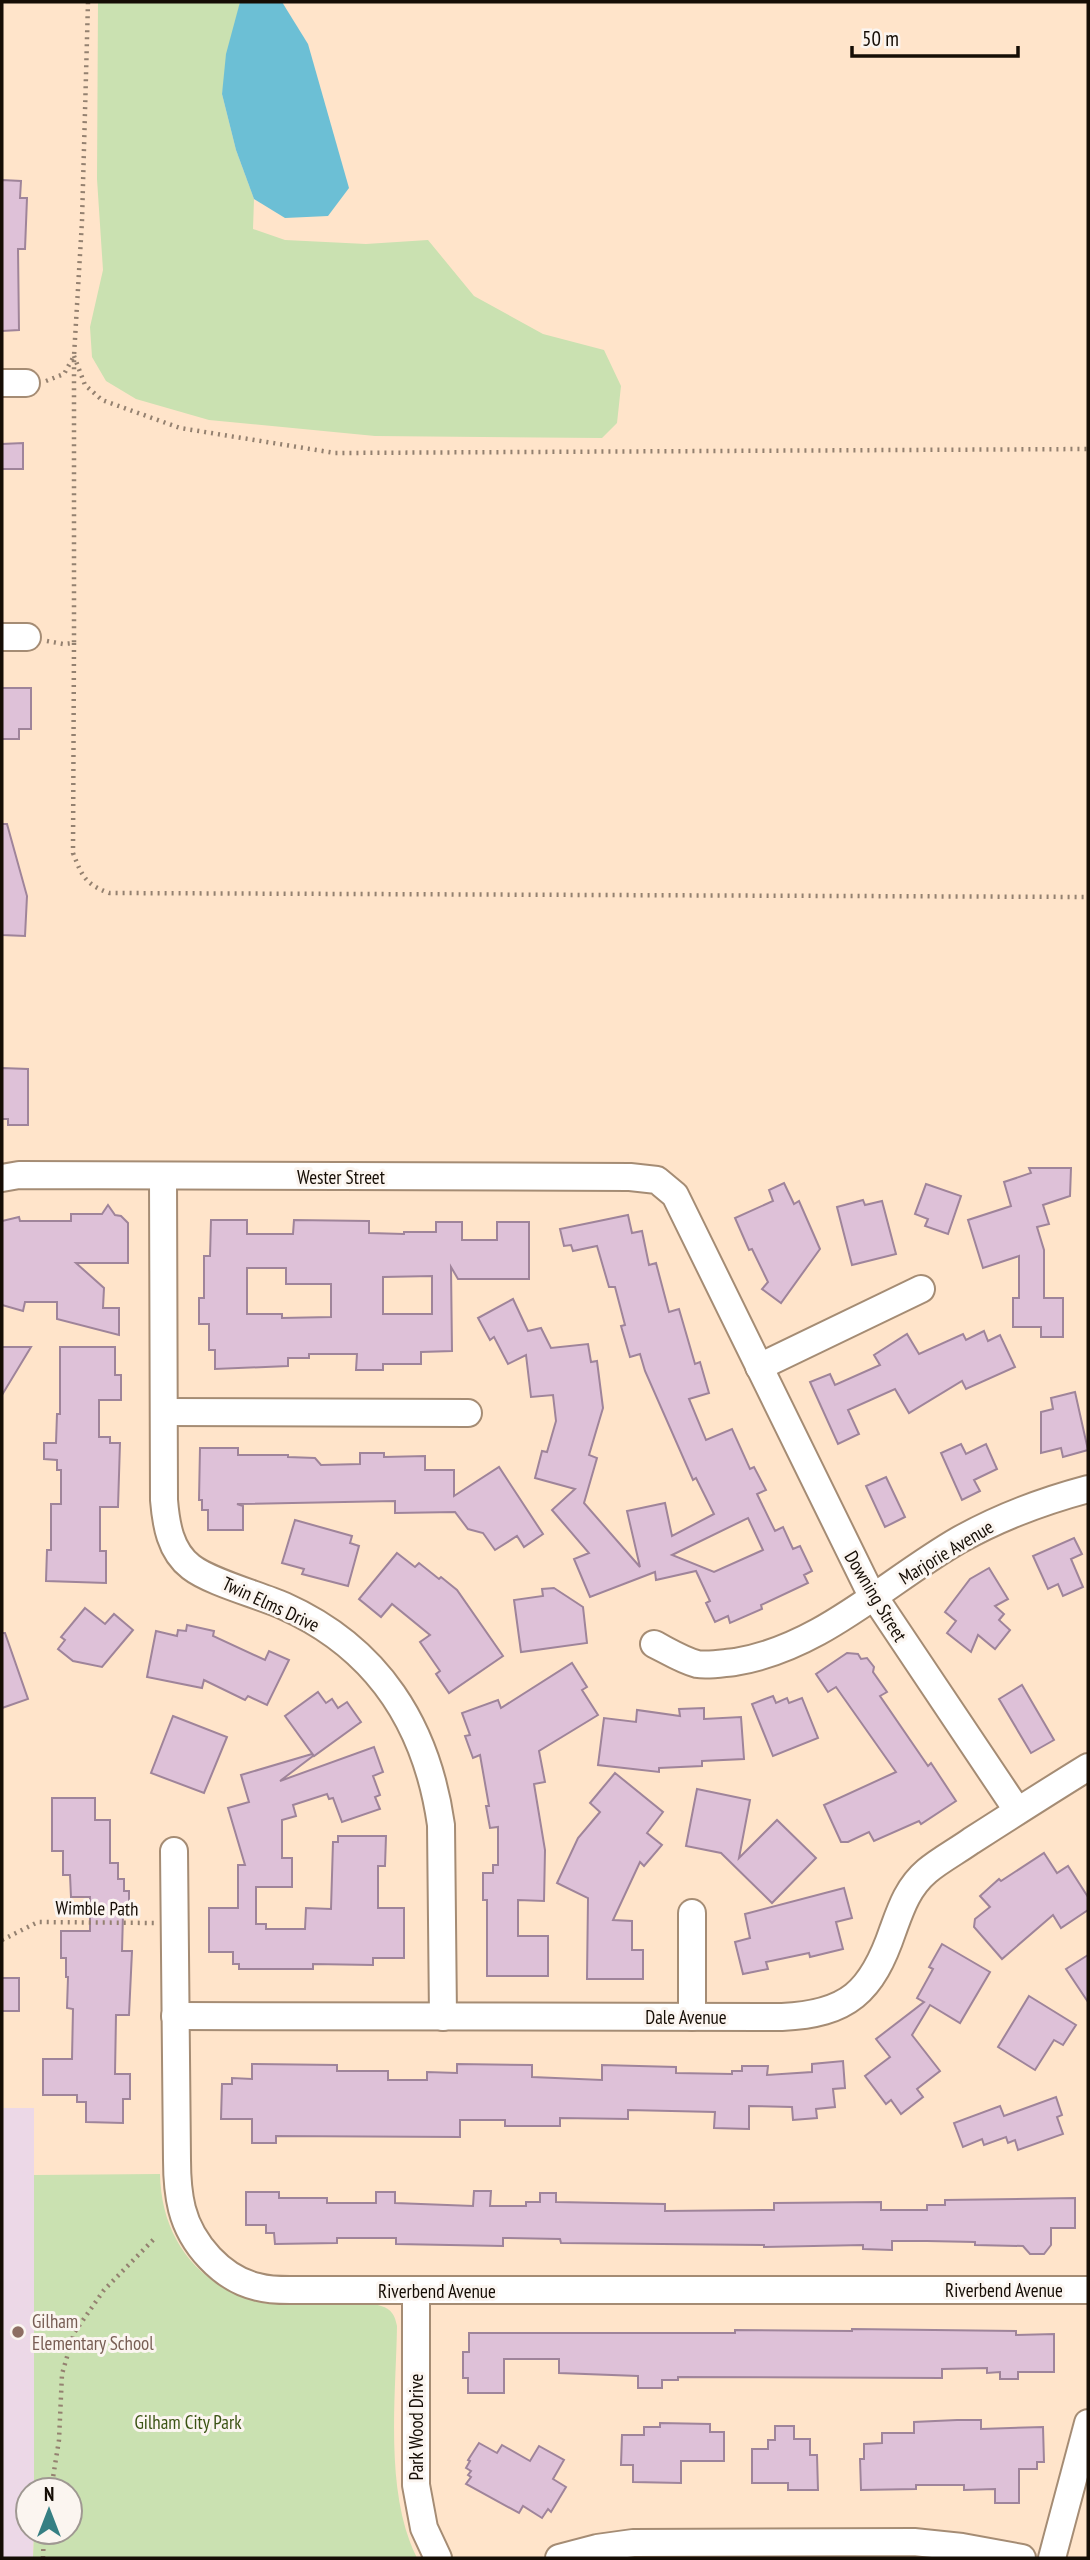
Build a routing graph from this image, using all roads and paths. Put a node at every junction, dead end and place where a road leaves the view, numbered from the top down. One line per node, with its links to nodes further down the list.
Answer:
1 (88, 2): 2 (path)
2 (74, 356): 3 (path); 4 (path); 6 (path)
3 (14, 383)
4 (1088, 449)
5 (14, 637): 6 (path)
6 (74, 643): 7 (path)
7 (1088, 897)
8 (163, 1176): 9 (street, Wester Street); 10 (street, Wester Street); 13 (street, Twin Elms Drive)
9 (2, 1178)
10 (675, 1195): 12 (street, Downing Street)
11 (921, 1289): 12 (street)
12 (759, 1367): 16 (street, Downing Street)
13 (164, 1412): 14 (street); 25 (street, Twin Elms Drive)
14 (468, 1413)
15 (1088, 1489): 16 (street, Marjorie Avenue)
16 (874, 1598): 17 (street, Marjorie Avenue); 19 (street, Downing Street)
17 (654, 1644)
18 (1088, 1767): 19 (street, Dale Avenue)
19 (1017, 1811): 26 (street, Dale Avenue)
20 (174, 1851): 24 (street, Riverbend Avenue)
21 (692, 1913): 26 (street)
22 (154, 1923): 23 (path, Wimble Path)
23 (2, 1940)
24 (175, 2016): 25 (street, Dale Avenue); 29 (street, Riverbend Avenue)
25 (443, 2017): 26 (street, Dale Avenue)
26 (692, 2017)
27 (156, 2237): 31 (path)
28 (1088, 2290): 29 (street, Riverbend Avenue)
29 (416, 2291): 32 (street, Park Wood Drive)
30 (1088, 2423): 35 (street)
31 (53, 2476)
32 (438, 2558)
33 (559, 2558): 34 (street)
34 (1022, 2558)
35 (1052, 2558)

